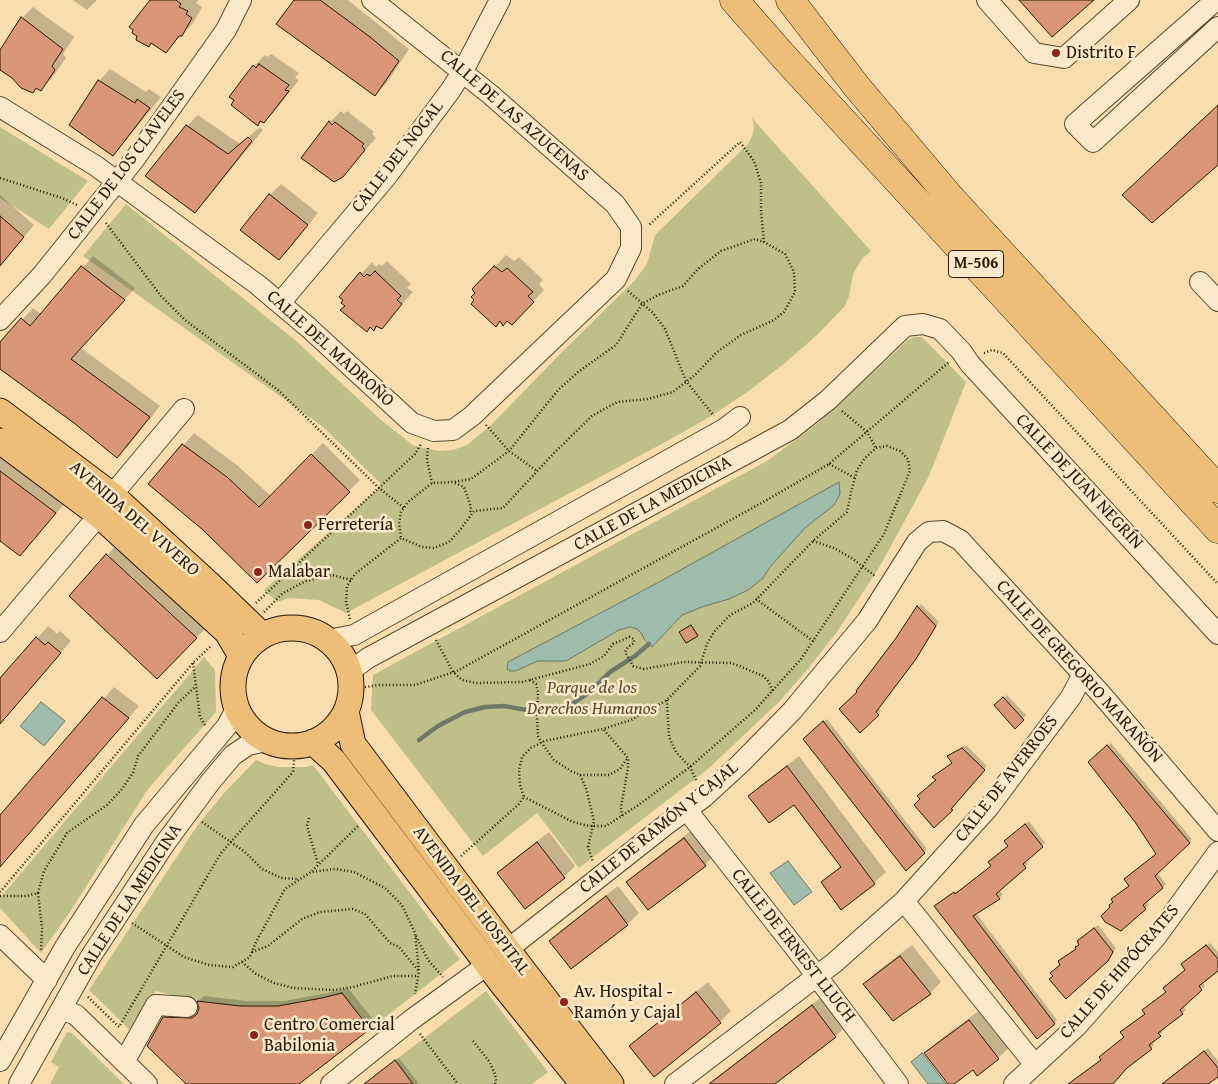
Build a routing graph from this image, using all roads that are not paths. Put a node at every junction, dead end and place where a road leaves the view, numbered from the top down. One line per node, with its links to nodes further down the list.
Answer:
1 (241, 0): 12 (street, CALLE DE LOS CLAVELES)
2 (372, 0): 10 (street, CALLE DE LAS AZUCENAS)
3 (500, 0): 10 (street, CALLE DEL NOGAL)
4 (734, 0): 27 (highway, M-506)
5 (790, 0): 19 (highway, M-506)
6 (987, 0): 7 (street)
7 (1130, 0)
8 (1216, 0): 9 (street)
9 (1218, 27)
10 (463, 71): 13 (street, CALLE DE LAS AZUCENAS); 16 (street, CALLE DEL NOGAL)
11 (0, 107): 12 (street, CALLE DEL MADROÑO)
12 (117, 181): 16 (street, CALLE DEL MADROÑO); 17 (street, CALLE DE LOS CLAVELES)
13 (631, 245): 16 (street, CALLE DEL MADROÑO)
14 (1200, 282): 15 (street)
15 (1218, 301)
16 (280, 303)
17 (0, 320)
18 (940, 329): 31 (street, CALLE DE JUAN NEGRÍN); 35 (street, CALLE DE LA MEDICINA)
19 (1118, 379): 24 (highway); 25 (highway, M-506)
20 (184, 409): 26 (street)
21 (0, 411): 26 (main road, AVENIDA DEL VIVERO)
22 (740, 417): 32 (street, CALLE DE LA MEDICINA)
23 (0, 441): 26 (main road, AVENIDA DEL VIVERO)
24 (1218, 463)
25 (1218, 489)
26 (105, 505): 29 (main road, AVENIDA DEL VIVERO); 30 (street); 33 (main road, AVENIDA DEL VIVERO)
27 (1218, 529)
28 (929, 532): 34 (street, CALLE DE GREGORIO MARAÑÓN); 39 (street, CALLE DE RAMÓN Y CAJAL)
29 (256, 630): 32 (main road); 33 (main road)
30 (0, 632)
31 (1218, 634)
32 (328, 640): 35 (main road)
33 (241, 656): 36 (main road)
34 (1083, 674): 40 (street, CALLE DE GREGORIO MARAÑÓN); 42 (street, CALLE DE AVERROES)
35 (349, 690): 38 (main road); 44 (main road, AVENIDA DEL HOSPITAL)
36 (236, 709): 37 (main road); 47 (street)
37 (267, 742): 38 (main road); 49 (street, CALLE DE LA MEDICINA)
38 (304, 744): 45 (main road, AVENIDA DEL HOSPITAL)
39 (686, 809): 44 (street, CALLE DE RAMÓN Y CAJAL); 46 (street, CALLE DE ERNEST LLUCH)
40 (1218, 831)
41 (1218, 852): 52 (street, CALLE DE HIPÓCRATES)
42 (904, 901): 46 (street, CALLE DE AVERROES); 52 (street)
43 (0, 936): 47 (street)
44 (508, 950): 57 (main road, AVENIDA DEL HOSPITAL)
45 (487, 965): 55 (street); 56 (main road, AVENIDA DEL HOSPITAL)
46 (816, 976): 58 (street, CALLE DE AVERROES); 59 (street, CALLE DE ERNEST LLUCH)
47 (44, 977): 50 (street)
48 (187, 1007): 51 (street)
49 (60, 1012): 51 (street); 53 (street, CALLE DE LA MEDICINA)
50 (0, 1062)
51 (124, 1062): 54 (street)
52 (1035, 1065): 60 (street, CALLE DE HIPÓCRATES)
53 (19, 1084)
54 (147, 1084)
55 (331, 1084)
56 (583, 1084)
57 (611, 1084)
58 (675, 1084)
59 (898, 1084)
60 (1014, 1084)

